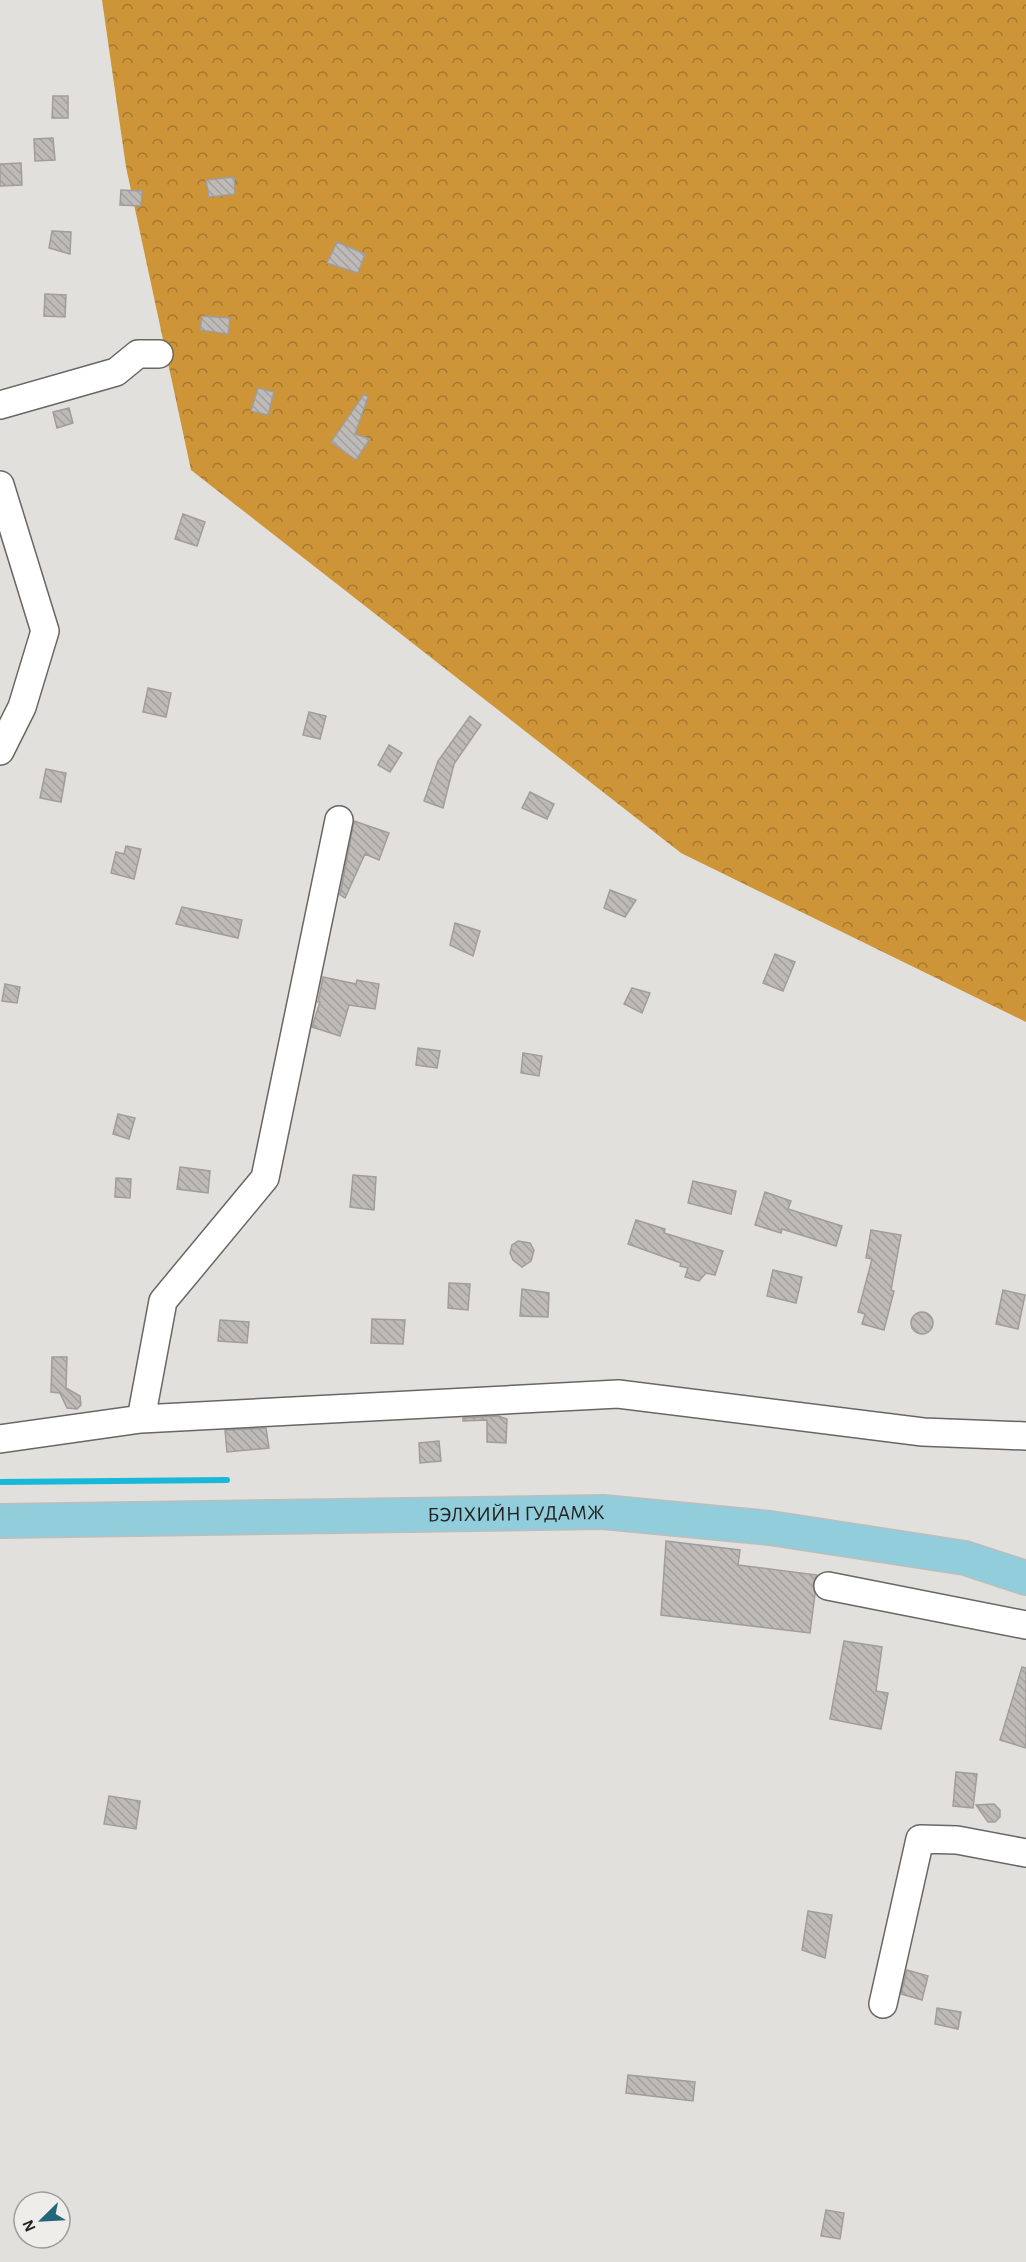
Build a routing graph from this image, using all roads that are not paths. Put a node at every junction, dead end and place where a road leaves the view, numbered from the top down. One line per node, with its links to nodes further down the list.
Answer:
1 (159, 354): 2 (street)
2 (0, 405)
3 (0, 485): 4 (street)
4 (0, 751)
5 (339, 820): 6 (street)
6 (141, 1419): 7 (street); 8 (street)
7 (1026, 1436)
8 (0, 1439)
9 (0, 1521): 10 (main road, БЭЛХИЙН ГУДАМЖ)
10 (1026, 1578)
11 (828, 1586): 12 (street)
12 (1026, 1625)
13 (1026, 1853): 14 (street)
14 (883, 2004)

